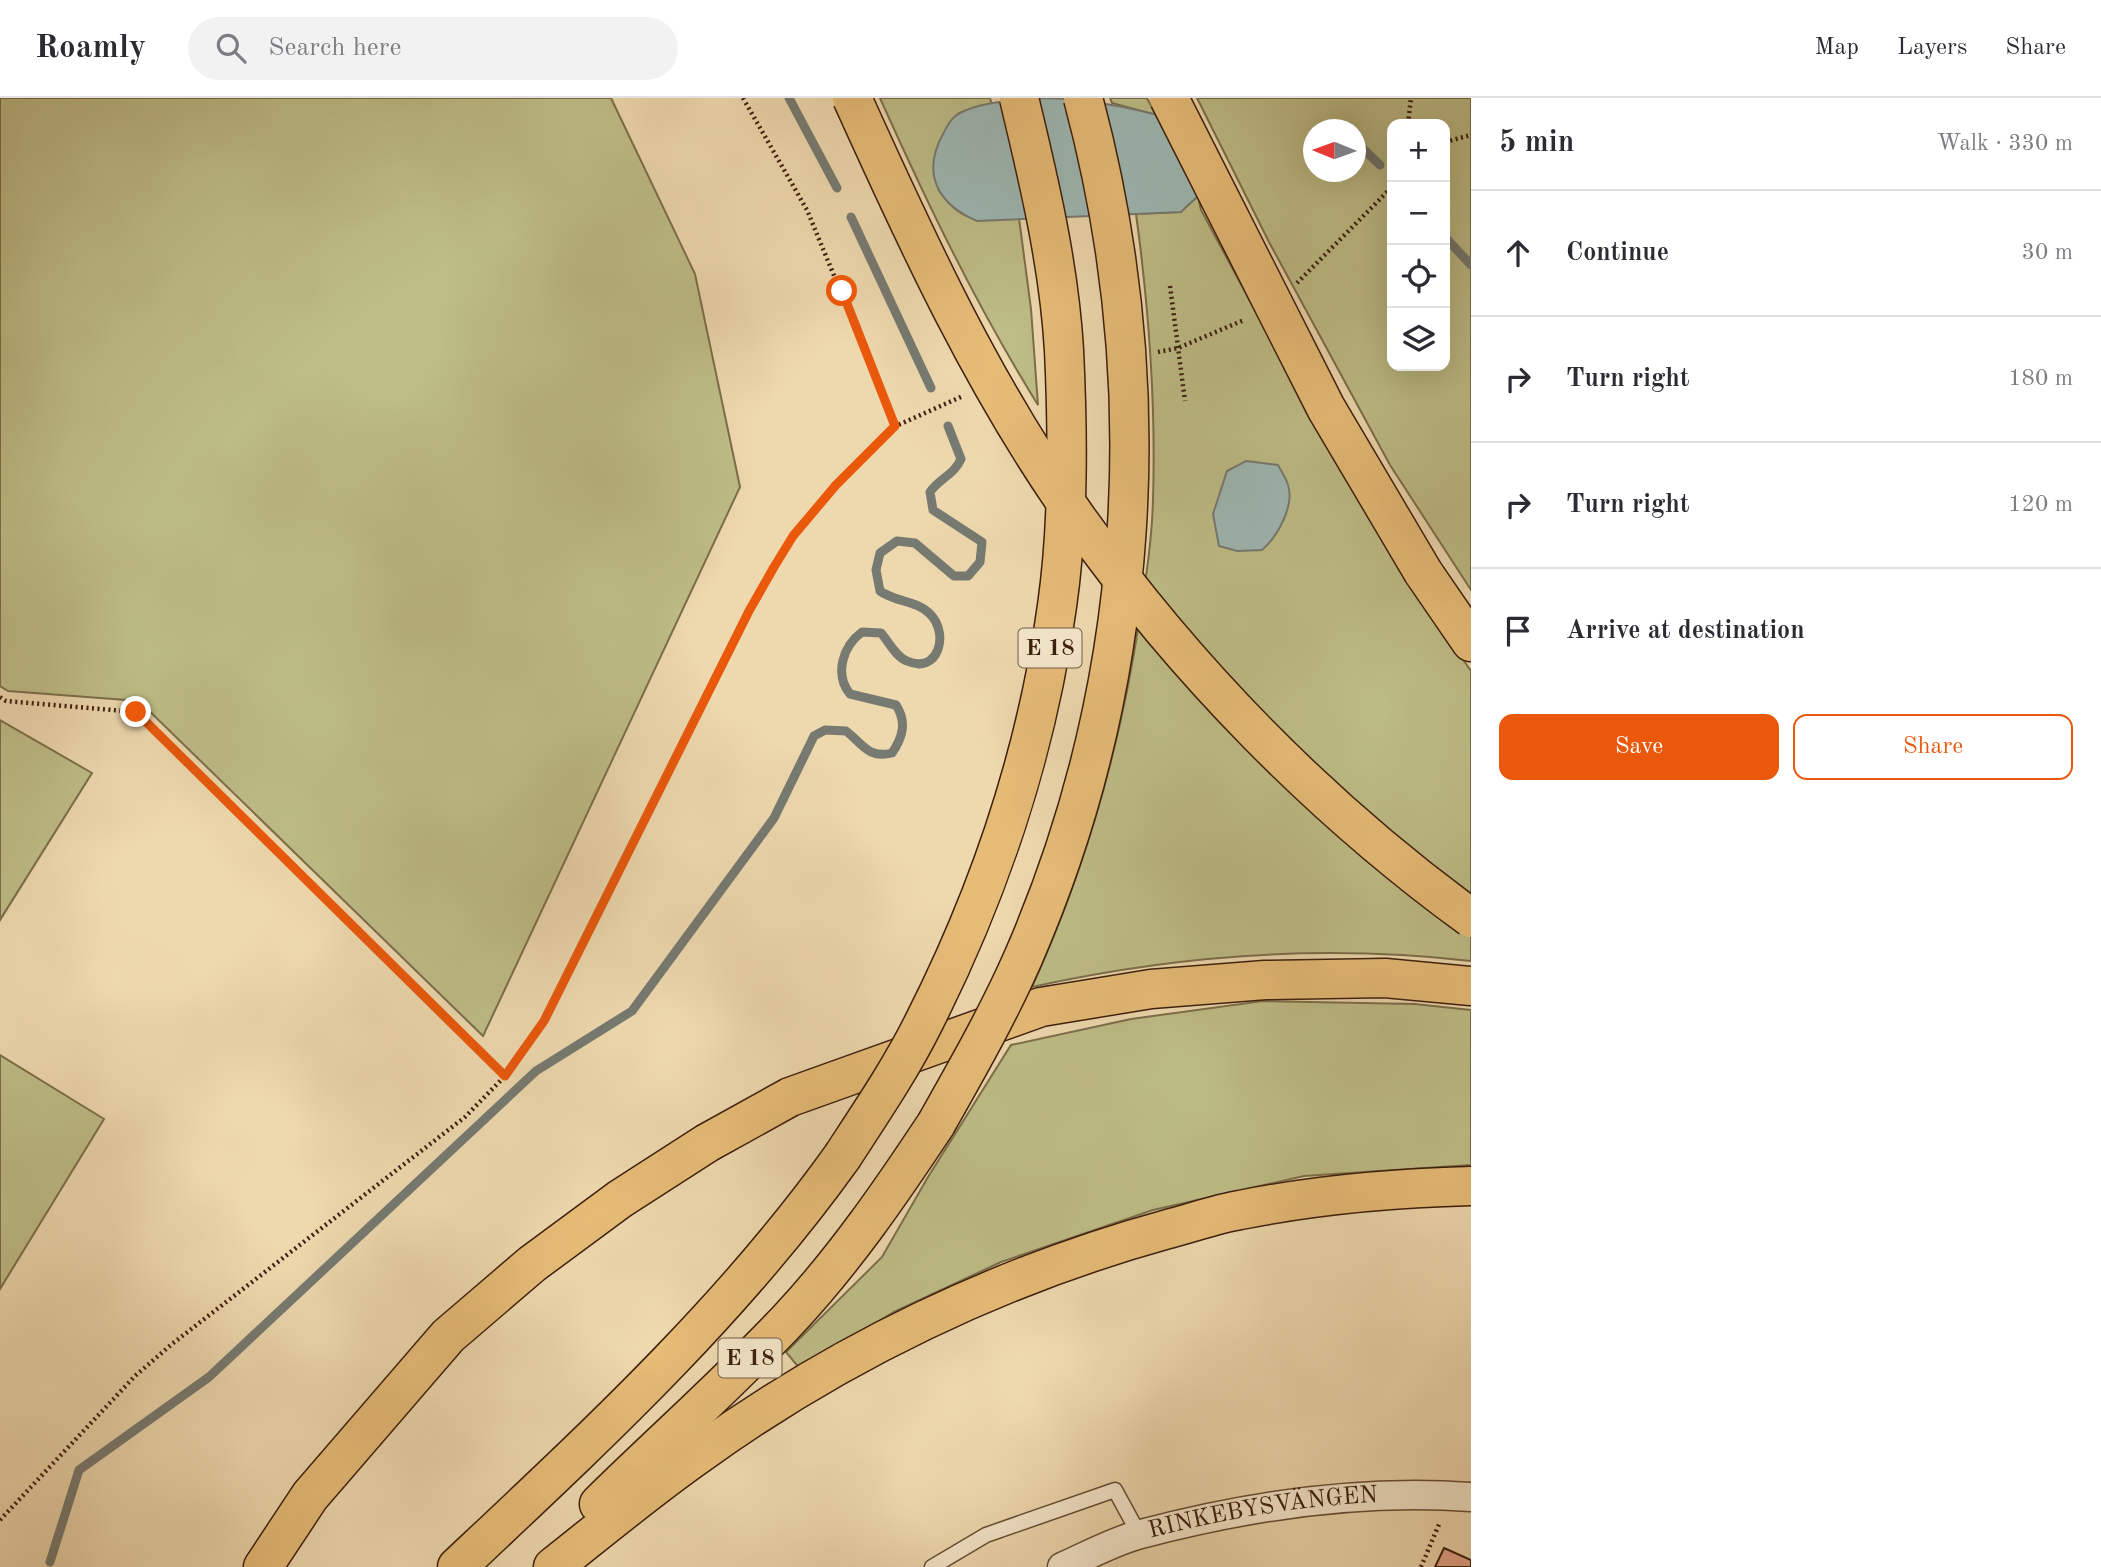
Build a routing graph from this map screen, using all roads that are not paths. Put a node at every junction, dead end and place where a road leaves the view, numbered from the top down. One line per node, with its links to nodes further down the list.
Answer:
1 (852, 98): 6 (highway, bridge)
2 (1019, 98): 12 (highway, E 18, bridge)
3 (1083, 98): 13 (highway, E 18, bridge)
4 (1169, 98): 5 (highway, bridge)
5 (1471, 642)
6 (1471, 918)
7 (1471, 985): 11 (highway)
8 (1471, 1186): 14 (highway)
9 (1460, 1496): 10 (street, RINKEBYSVÄNGEN)
10 (1139, 1534): 15 (lane); 16 (street, RINKEBYSVÄNGEN)
11 (263, 1567)
12 (457, 1567)
13 (536, 1567)
14 (553, 1567)
15 (932, 1567)
16 (1062, 1567)

